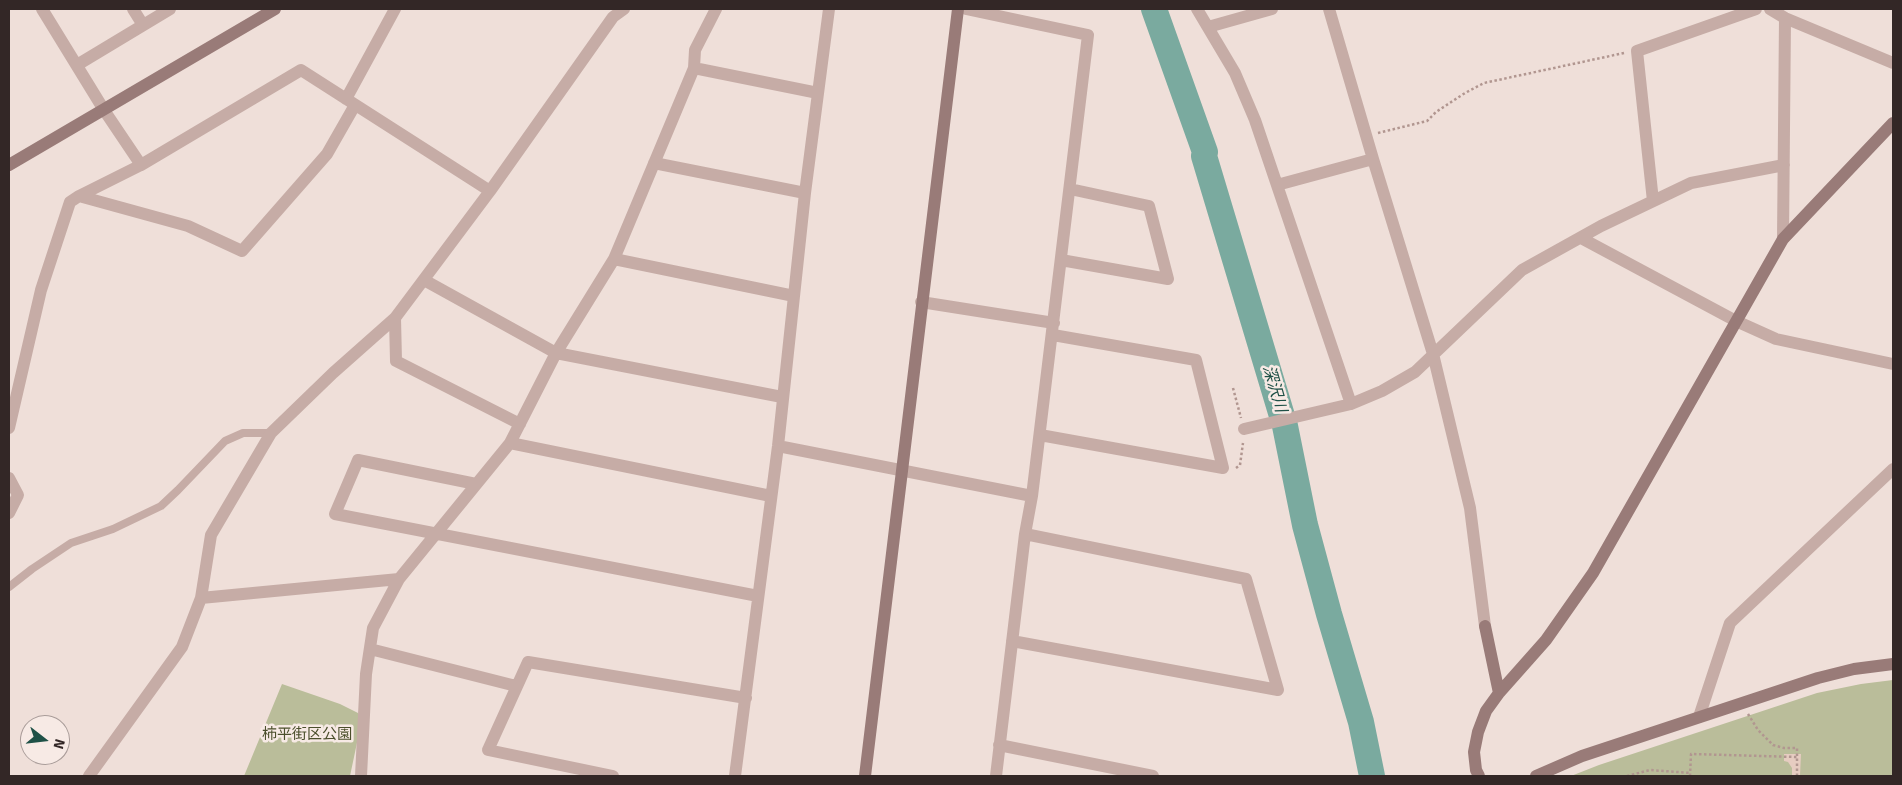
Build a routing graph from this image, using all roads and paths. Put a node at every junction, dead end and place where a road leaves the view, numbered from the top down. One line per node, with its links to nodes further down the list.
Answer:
1 (42, 9): 21 (street)
2 (133, 9): 17 (street)
3 (170, 9): 17 (street)
4 (275, 9): 25 (street)
5 (395, 9): 24 (street)
6 (624, 9): 35 (street)
7 (716, 9): 22 (street)
8 (829, 9): 23 (street)
9 (958, 9): 45 (street)
10 (966, 9): 34 (street)
11 (1197, 9): 18 (street)
12 (1272, 9): 18 (street)
13 (1329, 9): 27 (street)
14 (1756, 9): 19 (street)
15 (1770, 9): 16 (street)
16 (1785, 18): 20 (street); 32 (street)
17 (143, 25): 21 (street)
18 (1208, 27): 33 (street)
19 (1637, 51): 27 (path); 38 (street)
20 (1893, 64)
21 (77, 65): 25 (street)
22 (694, 68): 23 (street); 29 (street)
23 (818, 93): 36 (street)
24 (350, 102): 31 (street); 35 (street); 37 (street)
25 (104, 110): 30 (street); 31 (street)
26 (1893, 123): 40 (street)
27 (1366, 137): 28 (street)
28 (1372, 159): 33 (street); 50 (street)
29 (654, 163): 36 (street); 41 (street)
30 (9, 165)
31 (141, 165): 37 (street)
32 (1784, 165): 38 (street); 40 (street)
33 (1277, 185): 53 (street)
34 (1070, 189): 42 (street); 42 (street)
35 (490, 191): 43 (street)
36 (806, 193): 44 (street)
37 (80, 196): 55 (street)
38 (1653, 201): 39 (street)
39 (1581, 238): 47 (street); 50 (street)
40 (1783, 239): 47 (street)
41 (614, 259): 44 (street); 49 (street)
42 (1061, 260): 48 (street)
43 (424, 280): 46 (street); 49 (street)
44 (794, 296): 52 (street)
45 (921, 302): 48 (street); 62 (street)
46 (395, 318): 54 (street); 57 (street)
47 (1736, 321): 51 (street); 78 (street)
48 (1053, 329): 58 (street); 58 (street)
49 (556, 353): 52 (street); 54 (street)
50 (1433, 354): 53 (street); 78 (street)
51 (1893, 364)
52 (782, 397): 60 (street)
53 (1351, 404): 56 (street)
54 (520, 424): 59 (street)
55 (9, 428)
56 (1244, 429)
57 (271, 433): 71 (lane); 73 (street)
58 (1040, 435): 66 (street)
59 (510, 443): 64 (street); 65 (street)
60 (778, 446): 62 (street); 65 (street)
61 (1893, 468): 81 (street)
62 (901, 471): 66 (street); 90 (street)
63 (9, 478): 67 (street)
64 (476, 484): 69 (street); 69 (street)
65 (770, 496): 72 (street)
66 (1032, 496): 68 (street)
67 (9, 512)
68 (1025, 534): 74 (street); 74 (street)
69 (436, 535): 70 (street); 72 (street)
70 (399, 579): 73 (street); 75 (street)
71 (9, 587)
72 (758, 596): 79 (street)
73 (201, 598): 86 (street)
74 (1012, 641): 82 (street)
75 (370, 650): 77 (street); 87 (street)
76 (1893, 664): 81 (street)
77 (516, 686): 79 (street); 84 (street)
78 (1499, 693): 93 (street)
79 (746, 698): 89 (street)
80 (1748, 713): 83 (path)
81 (1698, 717): 94 (street)
82 (999, 745): 91 (street); 92 (street)
83 (1797, 757): 85 (path); 96 (path)
84 (559, 771): 88 (street)
85 (1691, 774): 95 (path)
86 (89, 776)
87 (361, 776)
88 (613, 776)
89 (735, 776)
90 (865, 776)
91 (996, 776)
92 (1153, 776)
93 (1479, 776)
94 (1536, 776)
95 (1627, 776)
96 (1796, 776)

